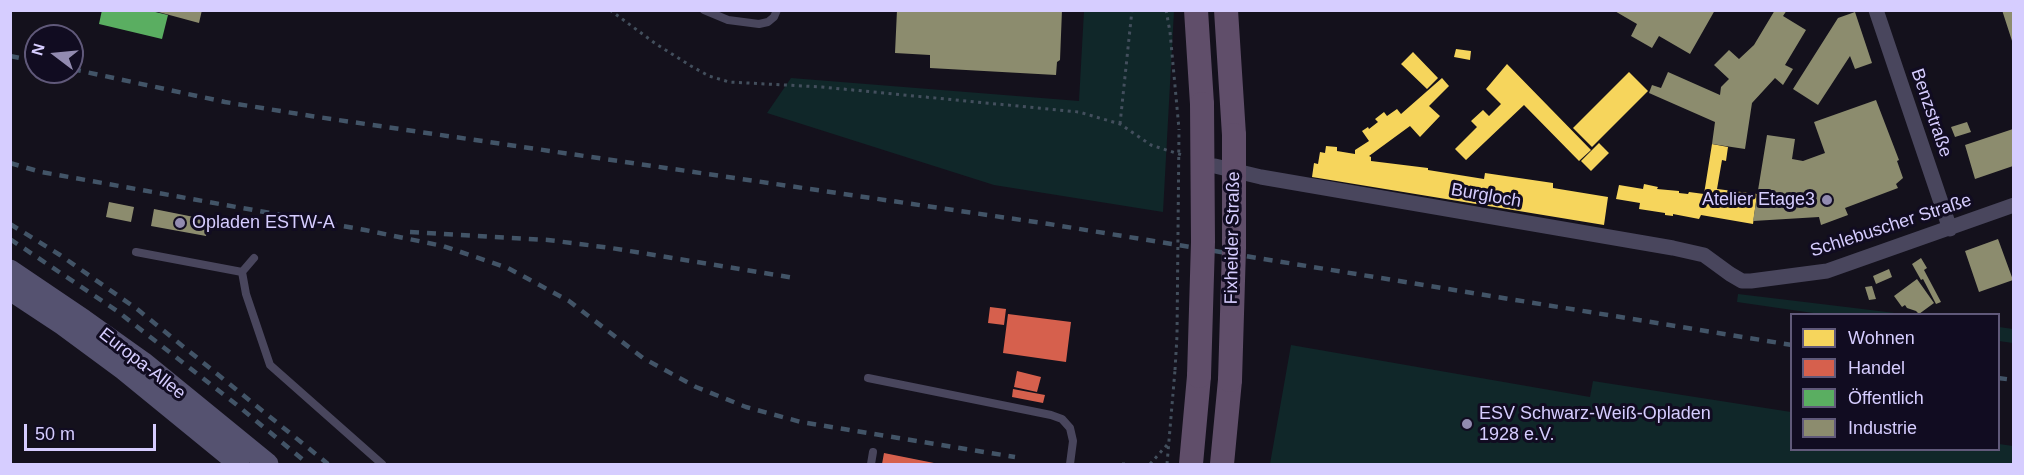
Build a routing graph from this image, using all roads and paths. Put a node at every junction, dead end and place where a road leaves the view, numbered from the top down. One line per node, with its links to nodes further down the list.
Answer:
1 (610, 10): 9 (path)
2 (704, 10): 3 (lane)
3 (777, 10)
4 (1132, 10): 9 (path)
5 (1166, 10): 21 (path, bridge)
6 (1196, 10): 30 (highway, Fixheider Straße, bridge)
7 (1226, 10): 31 (highway, Fixheider Straße, bridge)
8 (1876, 10): 13 (street, Benzstraße)
9 (1120, 124): 10 (path)
10 (1184, 156)
11 (1215, 166): 18 (street, Burgloch)
12 (2013, 206): 13 (street, Schlebuscher Straße)
13 (1950, 229): 18 (street, Schlebuscher Straße)
14 (136, 252): 17 (lane)
15 (255, 258): 17 (lane)
16 (10, 270): 24 (main road, Europa-Allee)
17 (242, 272): 25 (lane)
18 (1742, 280)
19 (10, 290): 23 (main road, Europa-Allee)
20 (868, 378): 27 (lane)
21 (1168, 444): 28 (path); 29 (path)
22 (873, 452): 26 (lane)
23 (239, 465)
24 (268, 465)
25 (382, 465)
26 (871, 465)
27 (1071, 465)
28 (1150, 465)
29 (1167, 465)
30 (1191, 465)
31 (1222, 465)

